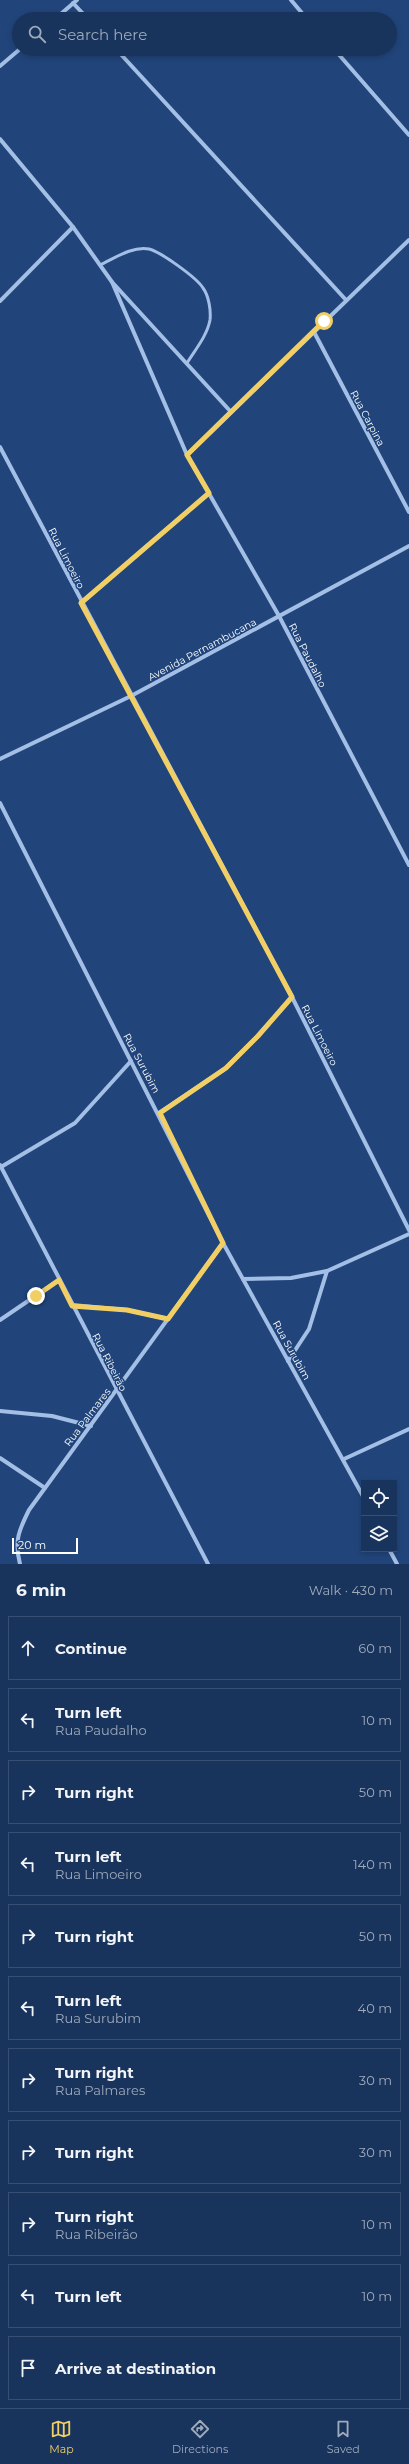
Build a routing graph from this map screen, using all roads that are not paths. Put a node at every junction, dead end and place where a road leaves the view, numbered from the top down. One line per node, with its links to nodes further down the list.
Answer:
1 (291, 0): 5 (street)
2 (75, 2): 3 (street); 4 (street)
3 (63, 12)
4 (83, 12)
5 (301, 12)
6 (12, 56): 9 (street)
7 (122, 56): 17 (street)
8 (340, 56): 10 (street)
9 (0, 66)
10 (409, 135)
11 (0, 139): 12 (street)
12 (73, 227): 14 (street); 16 (street)
13 (409, 240): 17 (street)
14 (100, 265): 15 (street); 19 (lane)
15 (112, 282): 19 (street); 22 (street, Rua Paudalho)
16 (0, 300)
17 (346, 300): 18 (street)
18 (314, 332): 20 (street); 24 (street, Rua Carpina)
19 (187, 363): 20 (street)
20 (231, 412): 22 (street)
21 (0, 447): 26 (street, Rua Limoeiro)
22 (187, 455): 23 (street, Rua Paudalho)
23 (209, 493): 26 (street); 27 (street, Rua Paudalho)
24 (409, 512)
25 (409, 546): 27 (street, Avenida Pernambucana)
26 (81, 603): 28 (street, Rua Limoeiro)
27 (280, 616): 28 (street, Avenida Pernambucana); 31 (street, Rua Paudalho)
28 (131, 696): 29 (street, Avenida Pernambucana); 32 (street, Rua Limoeiro)
29 (0, 759)
30 (0, 803): 33 (street, Rua Surubim)
31 (409, 865)
32 (292, 997): 34 (street); 36 (street, Rua Limoeiro)
33 (131, 1061): 34 (street, Rua Surubim); 35 (street)
34 (160, 1113): 38 (street, Rua Surubim)
35 (0, 1166): 41 (street, Rua Ribeirão)
36 (409, 1230)
37 (409, 1234): 39 (street)
38 (223, 1243): 40 (street, Rua Surubim); 43 (street, Rua Palmares)
39 (327, 1271): 40 (street); 45 (street)
40 (243, 1279): 45 (street, Rua Surubim)
41 (59, 1280): 42 (street, Rua Ribeirão); 44 (street)
42 (72, 1306): 43 (street); 46 (street, Rua Ribeirão)
43 (168, 1319): 46 (street, Rua Palmares)
44 (0, 1320)
45 (288, 1361): 51 (street, Rua Surubim)
46 (116, 1391): 48 (street, Rua Palmares); 56 (street, Rua Ribeirão)
47 (0, 1412): 48 (street)
48 (91, 1426): 52 (street, Rua Palmares)
49 (409, 1429): 51 (street)
50 (0, 1458): 52 (street)
51 (344, 1459): 53 (street, Rua Surubim)
52 (45, 1488): 55 (street, Rua Palmares)
53 (361, 1492)
54 (391, 1552): 57 (street)
55 (20, 1564)
56 (208, 1564)
57 (397, 1564)

